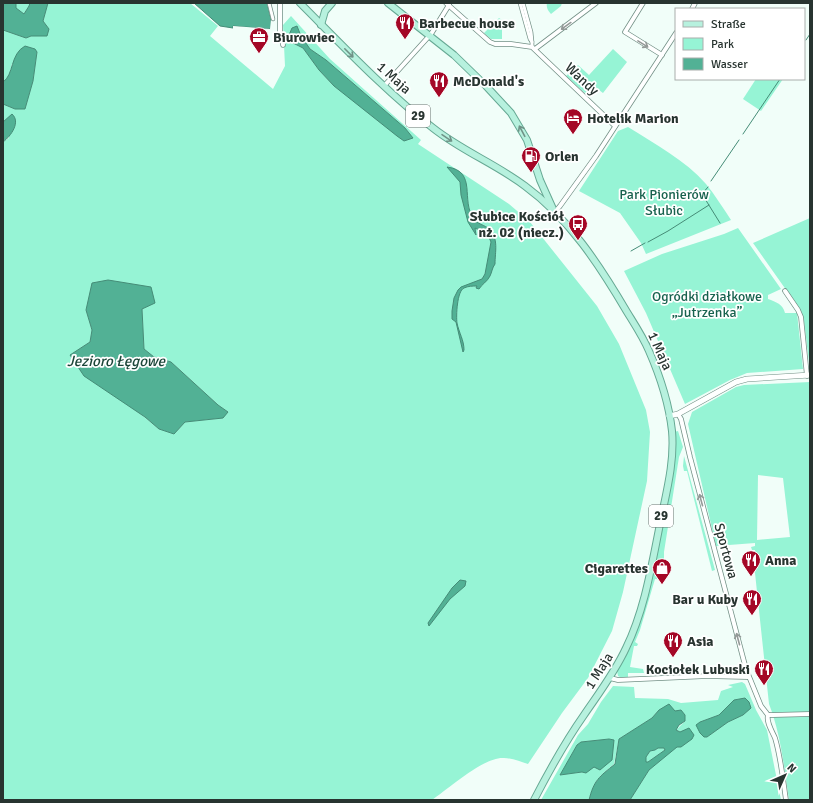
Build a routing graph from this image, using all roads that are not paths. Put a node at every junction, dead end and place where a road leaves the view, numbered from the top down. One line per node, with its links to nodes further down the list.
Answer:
1 (280, 3): 15 (street)
2 (300, 3): 12 (main road, 1 Maja / 29)
3 (332, 3): 12 (main road)
4 (388, 3): 13 (main road, 29)
5 (520, 3): 16 (street)
6 (523, 3): 16 (street)
7 (596, 3): 16 (street, one-way to 16)
8 (643, 3): 17 (street, one-way to 17)
9 (448, 4): 13 (street); 16 (street)
10 (270, 5): 11 (street)
11 (273, 19)
12 (321, 25): 18 (main road, 1 Maja / 29, one-way to 18)
13 (430, 35): 18 (street); 20 (main road, 29, one-way to 13)
14 (675, 35): 17 (street)
15 (283, 45)
16 (533, 46): 19 (street, Wandy)
17 (662, 55): 19 (street)
18 (384, 86): 21 (main road, 1 Maja / 29, one-way to 21)
19 (615, 126): 22 (street)
20 (540, 180): 21 (main road); 22 (main road, 29)
21 (529, 189): 22 (main road, 1 Maja / 29)
22 (555, 212): 26 (main road, 1 Maja / 29)
23 (785, 291): 24 (street)
24 (808, 375): 25 (street)
25 (678, 414): 26 (street); 27 (street, Sportowa, one-way to 25)
26 (669, 416): 28 (main road, 1 Maja / 29)
27 (748, 676): 28 (street); 29 (street, Sportowa)
28 (610, 678): 31 (main road, 1 Maja / 29)
29 (768, 714): 30 (street); 32 (street, Sportowa)
30 (810, 714)
31 (534, 800)
32 (786, 800)

